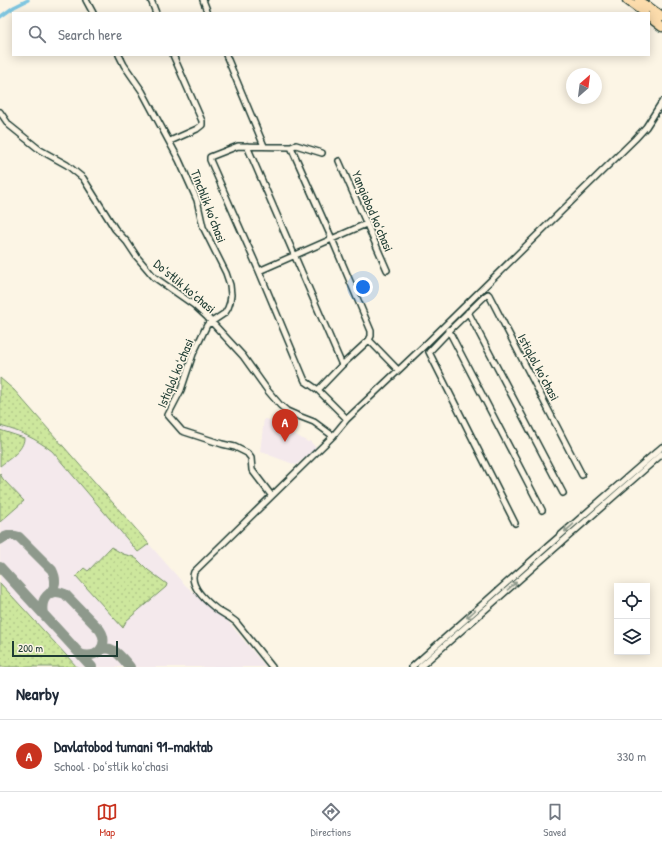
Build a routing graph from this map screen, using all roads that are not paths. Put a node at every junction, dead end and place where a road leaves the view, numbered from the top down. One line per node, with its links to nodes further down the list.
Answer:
1 (86, 0): 6 (street)
2 (151, 0): 7 (street)
3 (203, 0): 8 (street)
4 (627, 0): 9 (highway)
5 (638, 0): 11 (highway)
6 (92, 12)
7 (156, 12)
8 (208, 12)
9 (643, 12)
10 (650, 18): 12 (highway)
11 (662, 18)
12 (662, 27)
13 (120, 56): 18 (street, Tinchlik koʻchasi)
14 (173, 56): 18 (street)
15 (226, 56): 20 (street)
16 (662, 102): 31 (street)
17 (0, 112): 30 (street, Doʻstlik koʻchasi)
18 (170, 141): 30 (street, Tinchlik koʻchasi)
19 (248, 146): 20 (street); 26 (street); 28 (street)
20 (264, 146): 21 (street)
21 (291, 147): 22 (street); 25 (street)
22 (322, 153)
23 (339, 161): 24 (street, Yangiobod koʻchasi)
24 (366, 224): 25 (street); 27 (street, Yangiobod koʻchasi)
25 (332, 239): 26 (street); 33 (street)
26 (295, 255): 28 (street); 34 (street)
27 (387, 270)
28 (259, 271): 36 (street)
29 (468, 312): 32 (street, Istiqlol koʻchasi); 41 (street, Istiqlol koʻchasi); 42 (street)
30 (211, 321): 38 (street, Doʻstlik koʻchasi); 43 (street, Istiqlol koʻchasi)
31 (445, 326): 32 (street); 35 (street)
32 (448, 331): 44 (street); 45 (street, Istiqlol koʻchasi)
33 (369, 340): 34 (street); 35 (street)
34 (342, 365): 36 (street)
35 (398, 370): 37 (street)
36 (318, 390): 37 (street)
37 (347, 419): 38 (street)
38 (333, 436): 43 (street)
39 (662, 447): 47 (street, one-way to 47)
40 (662, 454): 48 (street, one-way to 40)
41 (582, 475)
42 (564, 493)
43 (271, 495): 46 (street)
44 (542, 510)
45 (515, 523)
46 (272, 667)
47 (412, 667)
48 (420, 667)

